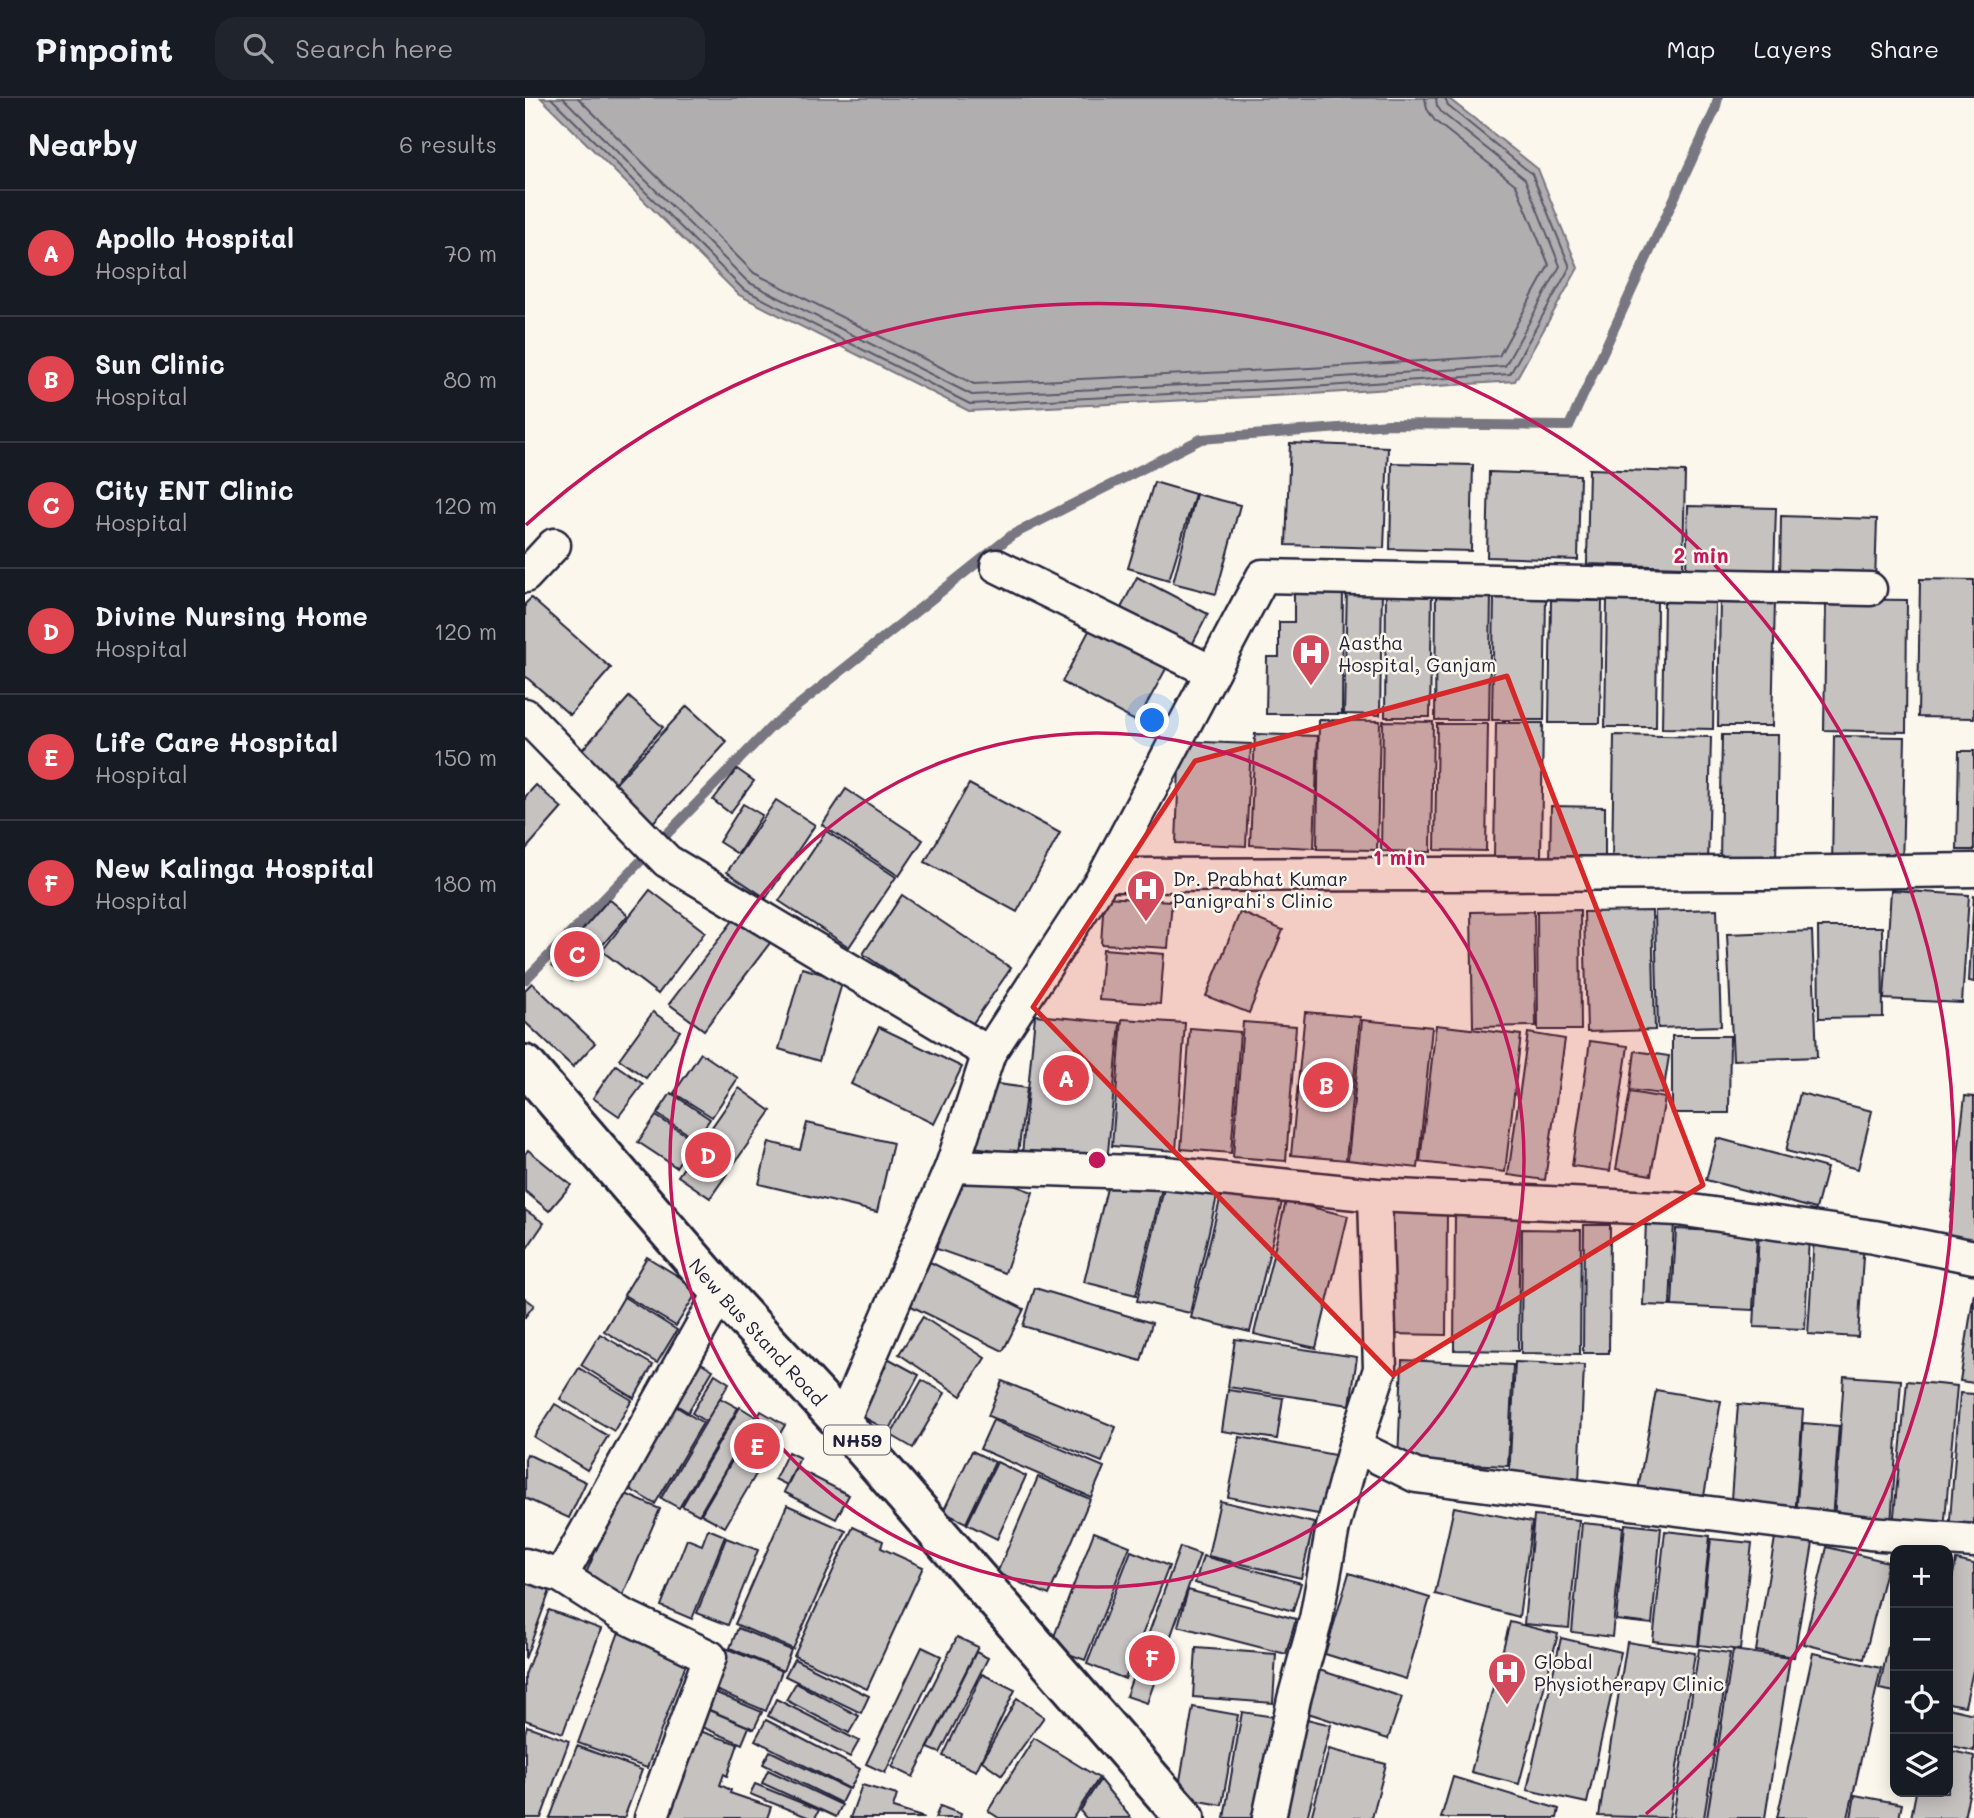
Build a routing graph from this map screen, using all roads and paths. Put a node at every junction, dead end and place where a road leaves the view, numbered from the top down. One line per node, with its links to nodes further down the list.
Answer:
1 (554, 545): 3 (street)
2 (997, 566): 5 (street)
3 (525, 576)
4 (1870, 589): 5 (street)
5 (1212, 673): 8 (street)
6 (525, 715): 9 (street)
7 (1974, 870): 8 (street)
8 (1105, 875): 9 (street)
9 (989, 1053): 11 (street)
10 (525, 1065): 14 (highway, New Bus Stand Road / NH59)
11 (952, 1166): 12 (street); 15 (street)
12 (1375, 1195): 13 (street); 16 (street)
13 (1974, 1257)
14 (721, 1292): 15 (highway, New Bus Stand Road / NH59); 19 (street)
15 (842, 1423): 21 (highway, New Bus Stand Road / NH59)
16 (1355, 1446): 17 (street); 22 (street)
17 (1974, 1541)
18 (525, 1565): 19 (street)
19 (561, 1576): 20 (street)
20 (650, 1818)
21 (1185, 1818)
22 (1269, 1818)

